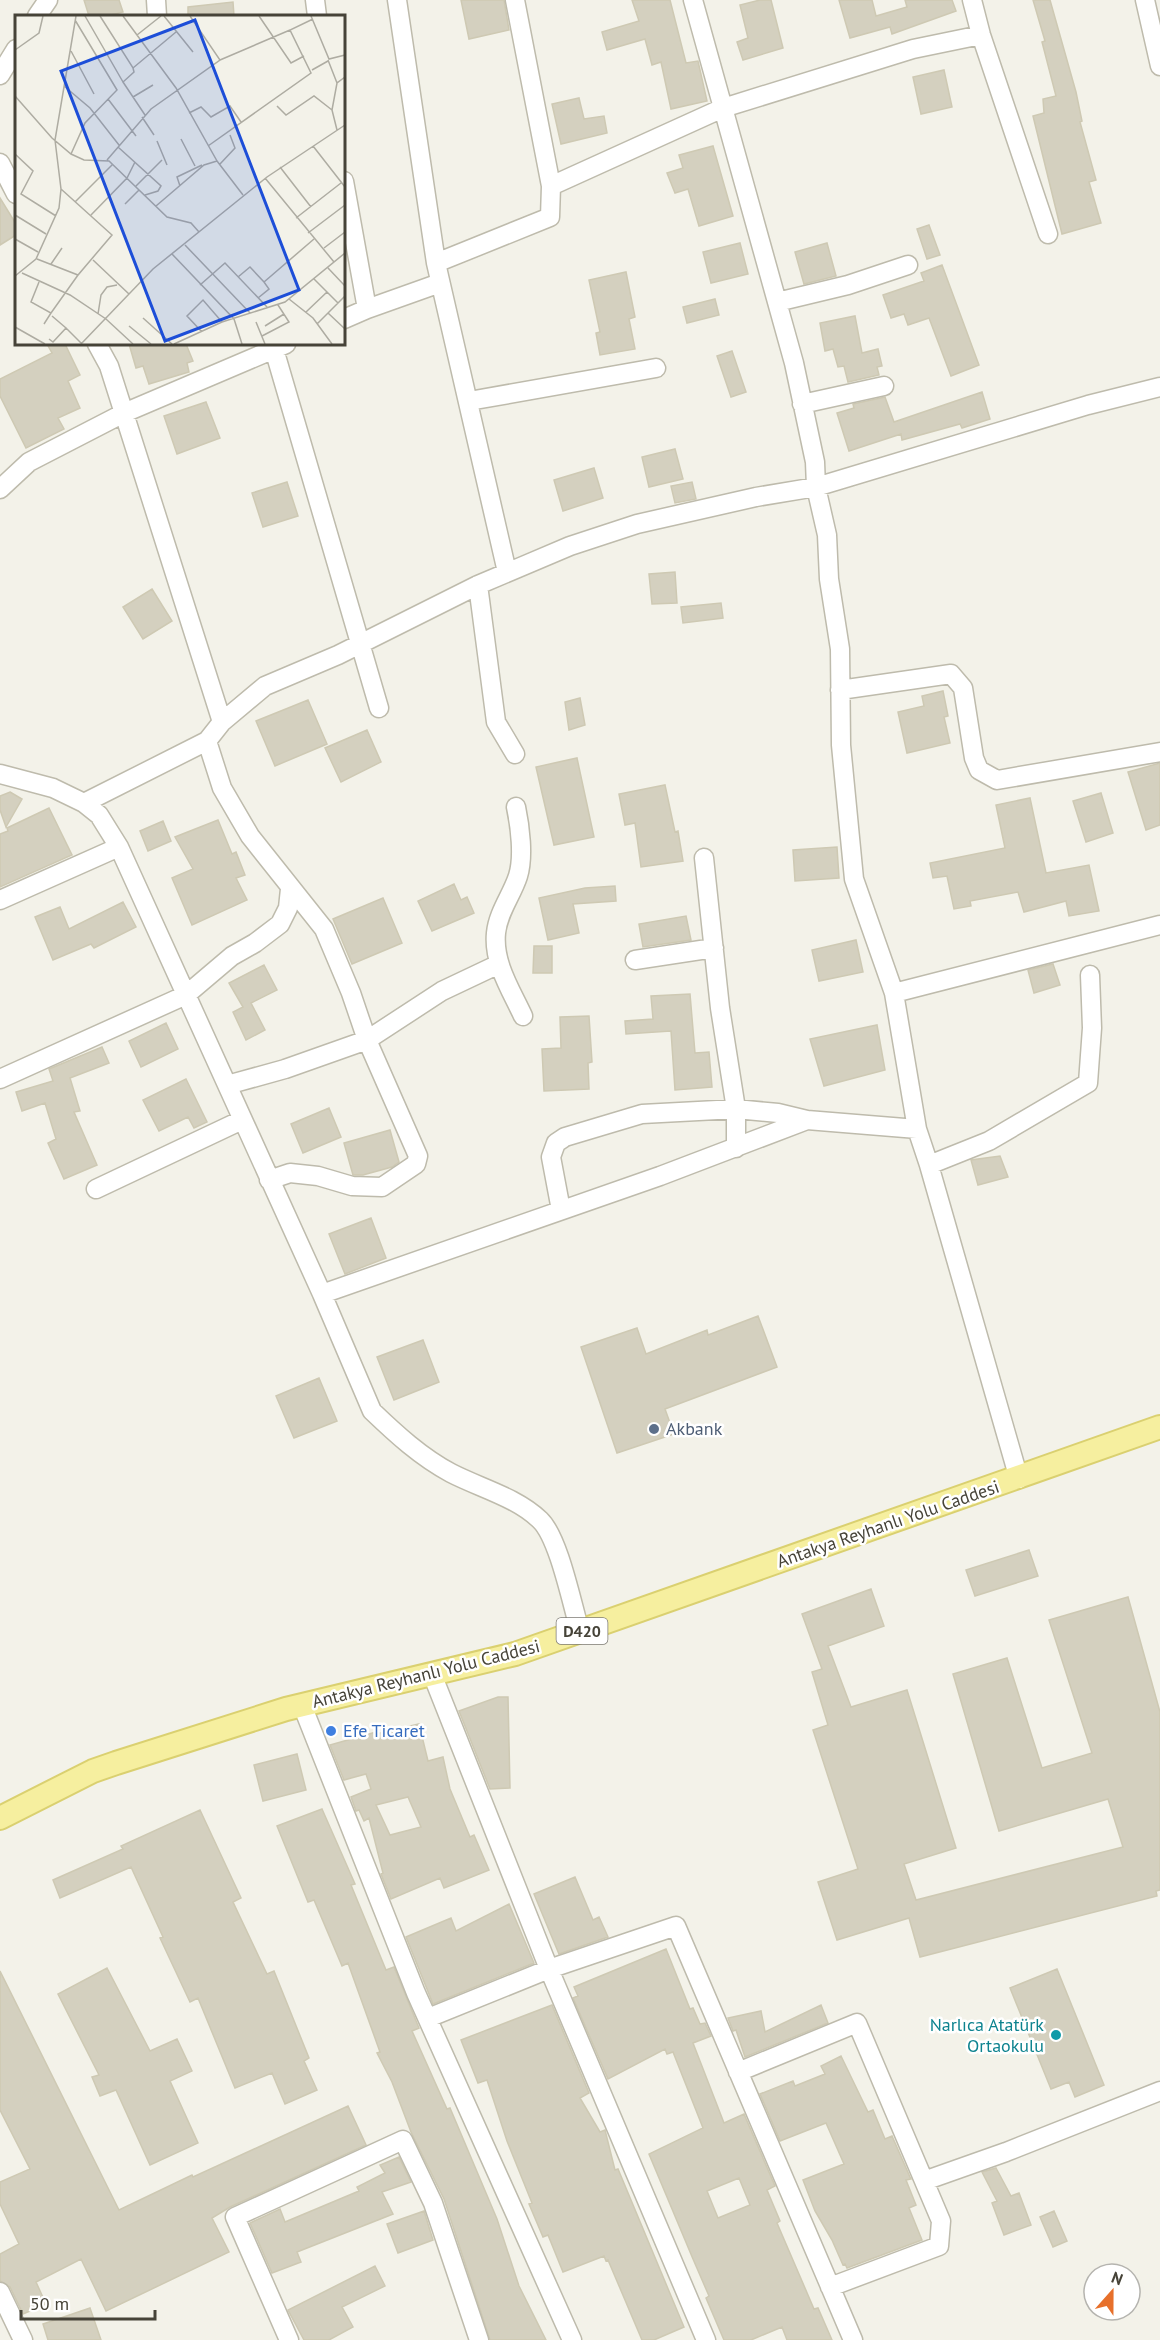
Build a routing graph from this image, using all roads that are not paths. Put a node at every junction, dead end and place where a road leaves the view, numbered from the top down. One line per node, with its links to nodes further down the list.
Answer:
1 (48, 0): 9 (street)
2 (156, 0): 10 (street)
3 (315, 0): 11 (street)
4 (397, 0): 22 (street)
5 (515, 0): 18 (street)
6 (693, 0): 16 (street)
7 (972, 0): 12 (street)
8 (1144, 0): 14 (street)
9 (38, 15)
10 (157, 15)
11 (317, 15)
12 (981, 35): 16 (street); 21 (street)
13 (15, 51): 15 (street)
14 (1160, 66)
15 (0, 75)
16 (723, 108): 18 (street); 25 (street)
17 (0, 163): 20 (street)
18 (552, 186): 22 (street)
19 (345, 188): 26 (street)
20 (15, 192)
21 (1048, 234)
22 (436, 263): 24 (street)
23 (908, 265): 25 (street)
24 (440, 283): 26 (street); 33 (street)
25 (777, 302): 34 (street)
26 (367, 309): 27 (street)
27 (345, 319)
28 (98, 345): 35 (street)
29 (280, 346): 35 (street); 40 (street)
30 (656, 368): 33 (street)
31 (884, 386): 34 (street)
32 (1160, 387): 36 (street)
33 (469, 401): 38 (street)
34 (802, 404): 36 (street)
35 (124, 413): 37 (street); 43 (street)
36 (816, 487): 38 (street); 41 (street)
37 (0, 489)
38 (507, 572): 39 (street)
39 (478, 585): 40 (street); 46 (street)
40 (359, 644): 42 (street); 43 (street)
41 (840, 690): 45 (street); 59 (street)
42 (379, 708)
43 (222, 722): 44 (street)
44 (207, 741): 48 (street); 52 (street)
45 (1160, 752)
46 (514, 754)
47 (0, 774): 48 (street)
48 (84, 803): 50 (street)
49 (516, 807): 57 (street)
50 (119, 847): 53 (street); 60 (street)
51 (704, 858): 55 (street)
52 (290, 889): 60 (street); 62 (street)
53 (0, 900)
54 (1160, 925): 59 (street)
55 (714, 948): 56 (street); 65 (street)
56 (635, 960)
57 (499, 964): 61 (street); 62 (street)
58 (1090, 975): 70 (street)
59 (894, 993): 68 (street)
60 (186, 995): 63 (street); 64 (street)
61 (523, 1016)
62 (367, 1040): 64 (street); 71 (street)
63 (0, 1079)
64 (227, 1085): 66 (street)
65 (736, 1109): 67 (street); 69 (street); 73 (street)
66 (242, 1120): 71 (street); 72 (street)
67 (807, 1120): 68 (street); 69 (street)
68 (916, 1129): 70 (street)
69 (736, 1148): 73 (street)
70 (929, 1165): 76 (street)
71 (269, 1180): 74 (street)
72 (96, 1189)
73 (561, 1210): 74 (street)
74 (322, 1294): 77 (street)
75 (1160, 1427): 76 (main road, Antakya Reyhanlı Yolu Caddesi / D420)
76 (1019, 1479): 77 (main road, Antakya Reyhanlı Yolu Caddesi / D420)
77 (580, 1632): 78 (main road, Antakya Reyhanlı Yolu Caddesi / D420)
78 (432, 1674): 79 (main road, Antakya Reyhanlı Yolu Caddesi / D420); 81 (street)
79 (302, 1705): 80 (main road, Antakya Reyhanlı Yolu Caddesi / D420); 82 (street)
80 (0, 1818)
81 (549, 1968): 82 (street); 83 (street); 92 (street)
82 (428, 2018): 91 (street)
83 (738, 2072): 85 (street); 86 (street)
84 (1160, 2091): 85 (street)
85 (924, 2181): 86 (street)
86 (830, 2287): 93 (street)
87 (0, 2292): 88 (street)
88 (23, 2340)
89 (289, 2340): 90 (street)
90 (479, 2340)
91 (572, 2340)
92 (706, 2340)
93 (853, 2340)

